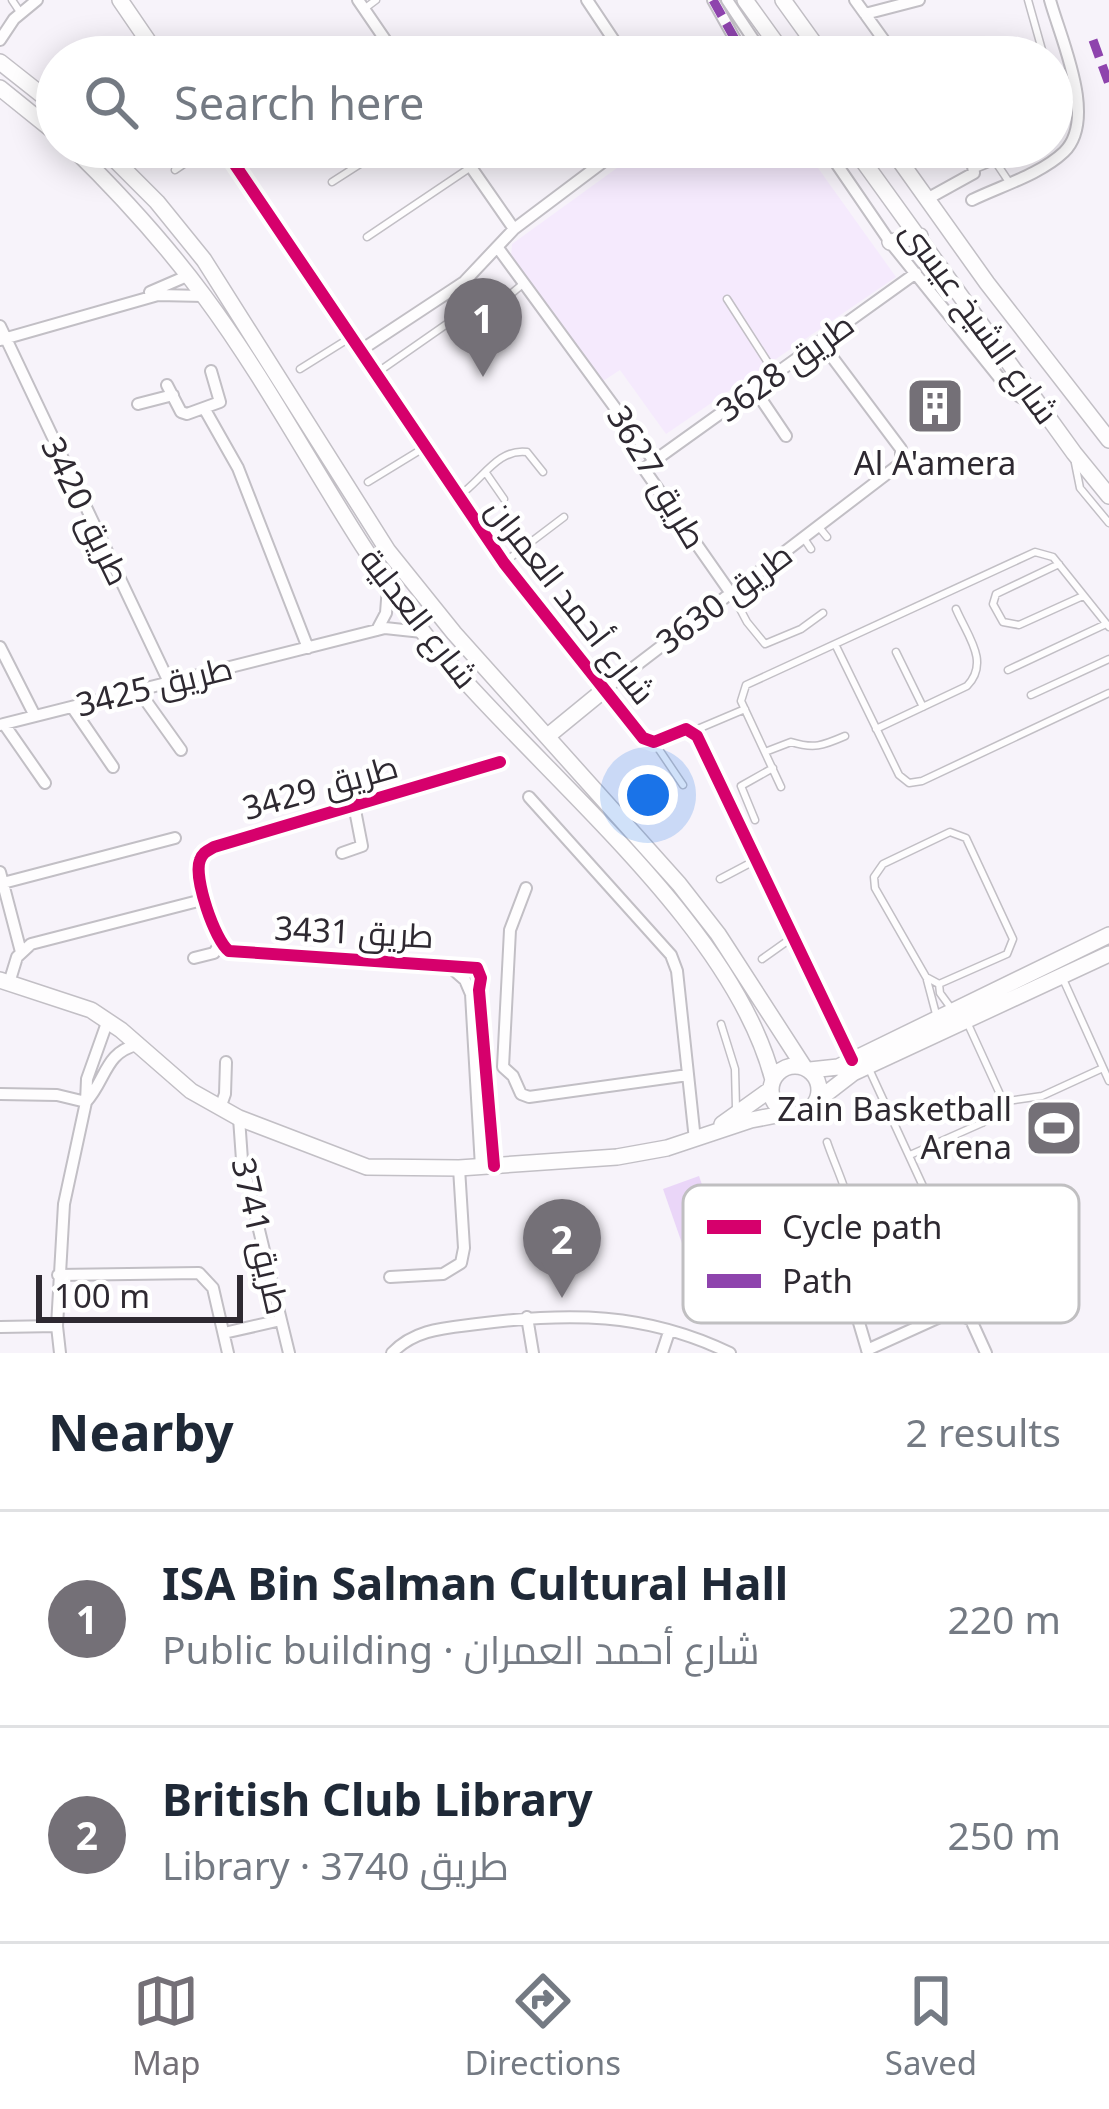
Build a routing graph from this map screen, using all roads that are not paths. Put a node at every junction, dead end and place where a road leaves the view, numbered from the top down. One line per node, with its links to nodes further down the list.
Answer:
1 (12, 0): 16 (lane)
2 (37, 0): 16 (street)
3 (120, 0): 19 (main road)
4 (376, 0): 14 (lane)
5 (587, 0): 21 (street)
6 (712, 0): 22 (street)
7 (727, 0): 18 (street)
8 (745, 0): 25 (main road)
9 (783, 0): 26 (main road)
10 (855, 0): 15 (street)
11 (919, 0): 15 (street)
12 (1028, 0): 28 (lane)
13 (1050, 0): 29 (street)
14 (361, 4): 20 (street)
15 (865, 14): 27 (street)
16 (17, 16): 17 (street); 30 (street)
17 (0, 24)
18 (744, 26): 23 (street); 24 (street)
19 (144, 36)
20 (383, 36)
21 (611, 36)
22 (731, 36)
23 (743, 36)
24 (751, 36)
25 (771, 36)
26 (809, 36)
27 (881, 36)
28 (1044, 36)
29 (1052, 36)
30 (0, 40)
31 (0, 62): 33 (main road)
32 (0, 88): 35 (main road)
33 (36, 90)
34 (1073, 92): 36 (street)
35 (36, 117)
36 (1073, 138)
37 (93, 168): 64 (main road, شارع العدلية)
38 (122, 168): 69 (main road, شارع العدلية)
39 (178, 168): 52 (lane)
40 (241, 168): 73 (main road, شارع أحمد العمران)
41 (354, 168): 54 (lane)
42 (470, 168): 60 (lane)
43 (472, 168): 58 (street)
44 (595, 168): 58 (street)
45 (840, 168): 61 (street)
46 (869, 168): 59 (main road, شارع الشيخ عيسى)
47 (905, 168): 56 (main road, شارع الشيخ عيسى)
48 (971, 168): 53 (street)
49 (981, 168): 53 (lane)
50 (1000, 168): 55 (lane)
51 (1036, 168): 55 (street)
52 (175, 170)
53 (973, 172): 56 (street)
54 (332, 182)
55 (1009, 182): 57 (street)
56 (927, 199): 83 (main road, شارع الشيخ عيسى)
57 (973, 200)
58 (514, 229): 62 (street)
59 (920, 236): 61 (main road); 81 (main road, شارع الشيخ عيسى)
60 (367, 237)
61 (890, 242): 63 (street)
62 (498, 248): 65 (street, طريق 3627); 73 (street)
63 (916, 273): 72 (street, طريق 3628); 81 (street)
64 (188, 276): 66 (main road, شارع العدلية); 68 (street); 69 (main road)
65 (524, 283): 76 (lane); 86 (street, طريق 3627)
66 (204, 296): 68 (street); 101 (main road, شارع العدلية)
67 (728, 299): 77 (lane)
68 (136, 300): 71 (street)
69 (238, 313): 127 (main road, شارع العدلية)
70 (0, 326): 71 (street, طريق 3420)
71 (2, 340): 115 (street, طريق 3420)
72 (820, 340): 77 (street, طريق 3628); 95 (street, طريق 3630)
73 (357, 344): 74 (lane); 76 (main road, شارع أحمد العمران)
74 (300, 369)
75 (211, 371): 80 (street)
76 (375, 374): 84 (main road, شارع أحمد العمران)
77 (775, 376): 78 (street, طريق 3628)
78 (755, 390): 82 (street); 86 (street, طريق 3628)
79 (138, 404): 80 (street)
80 (204, 408): 111 (street)
81 (1044, 408): 85 (main road, شارع الشيخ عيسى)
82 (786, 436)
83 (1109, 440)
84 (424, 447): 89 (lane); 91 (main road, شارع أحمد العمران)
85 (1073, 453): 90 (main road, شارع الشيخ عيسى); 94 (lane)
86 (654, 461): 102 (street, طريق 3627)
87 (543, 472): 88 (lane)
88 (486, 473): 91 (lane); 92 (lane)
89 (368, 482)
90 (1109, 496)
91 (458, 497): 99 (main road, شارع أحمد العمران)
92 (504, 499)
93 (564, 517): 99 (lane)
94 (1109, 523)
95 (818, 526): 96 (street, طريق 3630); 97 (lane)
96 (803, 537): 98 (lane); 102 (street, طريق 3630)
97 (827, 537)
98 (811, 549)
99 (504, 563): 117 (main road, شارع أحمد العمران)
100 (1059, 564): 103 (lane); 103 (lane); 109 (lane)
101 (388, 584): 107 (street); 108 (main road, شارع العدلية)
102 (730, 592): 105 (lane); 117 (street, طريق 3630)
103 (1084, 596): 106 (lane)
104 (956, 609): 121 (lane)
105 (823, 613)
106 (1108, 625): 114 (lane)
107 (377, 630): 108 (street, طريق 3425); 111 (street, طريق 3425)
108 (425, 634): 172 (main road, شارع العدلية)
109 (835, 644): 122 (lane); 125 (lane)
110 (0, 647): 123 (street)
111 (308, 648): 115 (street, طريق 3425)
112 (896, 652): 121 (lane)
113 (1109, 659): 119 (lane)
114 (1008, 670)
115 (169, 682): 116 (street, طريق 3425)
116 (142, 689): 120 (street, طريق 3425); 130 (street)
117 (604, 690): 127 (main road, طريق 3630); 129 (street, شارع أحمد العمران)
118 (1109, 693): 125 (lane)
119 (1031, 695)
120 (71, 707): 123 (street, طريق 3425); 133 (street)
121 (923, 707): 125 (lane)
122 (745, 709): 126 (lane); 131 (lane)
123 (35, 716): 124 (street, طريق 3425)
124 (2, 725): 135 (street)
125 (876, 729)
126 (693, 731): 129 (street, شارع أحمد العمران); 143 (street)
127 (549, 735): 169 (main road, شارع العدلية)
128 (845, 736): 131 (lane)
129 (655, 742): 136 (lane)
130 (181, 750)
131 (765, 752): 134 (lane)
132 (500, 762): 139 (street, طريق 3429)
133 (112, 767)
134 (773, 768): 137 (lane); 140 (lane)
135 (45, 783)
136 (683, 785)
137 (781, 787)
138 (529, 797): 170 (street)
139 (354, 805): 142 (street); 147 (street, طريق 3429)
140 (755, 820)
141 (175, 838): 144 (street)
142 (342, 853)
143 (756, 860): 145 (lane); 149 (street)
144 (1, 878): 151 (street)
145 (720, 879)
146 (526, 888): 166 (street)
147 (206, 899): 150 (street); 151 (street)
148 (1109, 935): 159 (main road)
149 (793, 937): 154 (lane); 165 (street)
150 (220, 944): 153 (street); 168 (street, طريق 3431)
151 (21, 952): 157 (street)
152 (1109, 954): 155 (main road)
153 (194, 958)
154 (762, 958)
155 (1061, 976): 159 (main road); 167 (lane)
156 (926, 977): 158 (lane); 158 (lane); 160 (lane)
157 (5, 981): 162 (main road)
158 (939, 984): 159 (lane)
159 (960, 1015): 160 (main road); 165 (main road); 176 (lane)
160 (937, 1018): 165 (main road)
161 (721, 1024): 179 (lane)
162 (115, 1025): 163 (main road); 175 (street)
163 (138, 1045): 175 (street); 177 (main road)
164 (226, 1062): 177 (street)
165 (860, 1063): 169 (main road); 174 (main road); 183 (lane)
166 (503, 1067): 168 (street); 170 (street)
167 (1103, 1068): 171 (lane); 176 (lane)
168 (481, 1069): 184 (street, طريق 3431)
169 (807, 1069): 172 (main road); 174 (main road)
170 (688, 1075): 181 (street)
171 (1109, 1081)
172 (772, 1084): 178 (main road); 179 (main road)
173 (0, 1094): 175 (street)
174 (818, 1100): 178 (main road)
175 (86, 1102): 188 (street)
176 (1000, 1102): 183 (lane)
177 (220, 1108): 180 (main road)
178 (787, 1113): 181 (main road)
179 (736, 1115): 181 (main road)
180 (239, 1118): 185 (main road); 191 (street, طريق 3741)
181 (697, 1140): 184 (main road)
182 (826, 1142): 186 (lane)
183 (910, 1155): 187 (lane)
184 (487, 1167): 185 (main road)
185 (459, 1168): 189 (street)
186 (841, 1185)
187 (924, 1185)
188 (58, 1275): 195 (street); 197 (street)
189 (389, 1277)
190 (526, 1317): 198 (street); 203 (street); 204 (street)
191 (281, 1320): 197 (street); 202 (street, طريق 3741)
192 (859, 1323): 199 (street)
193 (922, 1323): 199 (street)
194 (970, 1323): 207 (street)
195 (57, 1326): 196 (street); 200 (street)
196 (0, 1328)
197 (224, 1333): 201 (street)
198 (669, 1333): 205 (street); 206 (street)
199 (868, 1352)
200 (60, 1353)
201 (228, 1353)
202 (289, 1353)
203 (392, 1353)
204 (533, 1353)
205 (662, 1353)
206 (730, 1353)
207 (986, 1353)

